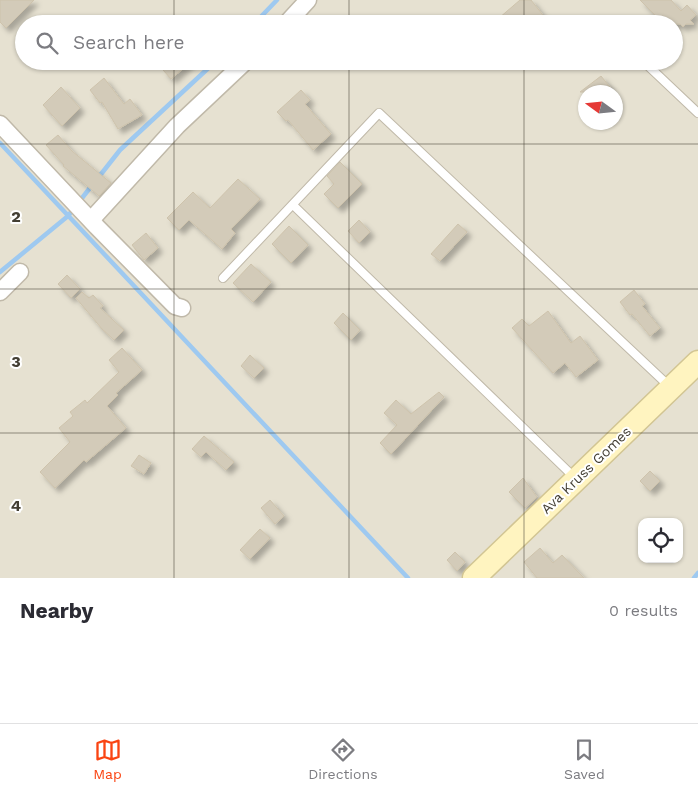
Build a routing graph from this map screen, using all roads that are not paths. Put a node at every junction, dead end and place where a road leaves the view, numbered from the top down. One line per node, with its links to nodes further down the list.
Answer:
1 (308, 0): 2 (street)
2 (294, 15)
3 (236, 70): 8 (street)
4 (653, 70): 5 (lane)
5 (698, 113)
6 (0, 124): 8 (street)
7 (293, 205): 10 (lane); 14 (lane); 15 (lane)
8 (91, 220): 12 (street)
9 (20, 272): 11 (street)
10 (223, 278)
11 (0, 292)
12 (182, 308)
13 (698, 362): 14 (street, Ava Kruss Gomes)
14 (671, 388): 15 (street, Ava Kruss Gomes)
15 (577, 479): 16 (street, Ava Kruss Gomes)
16 (474, 578)

